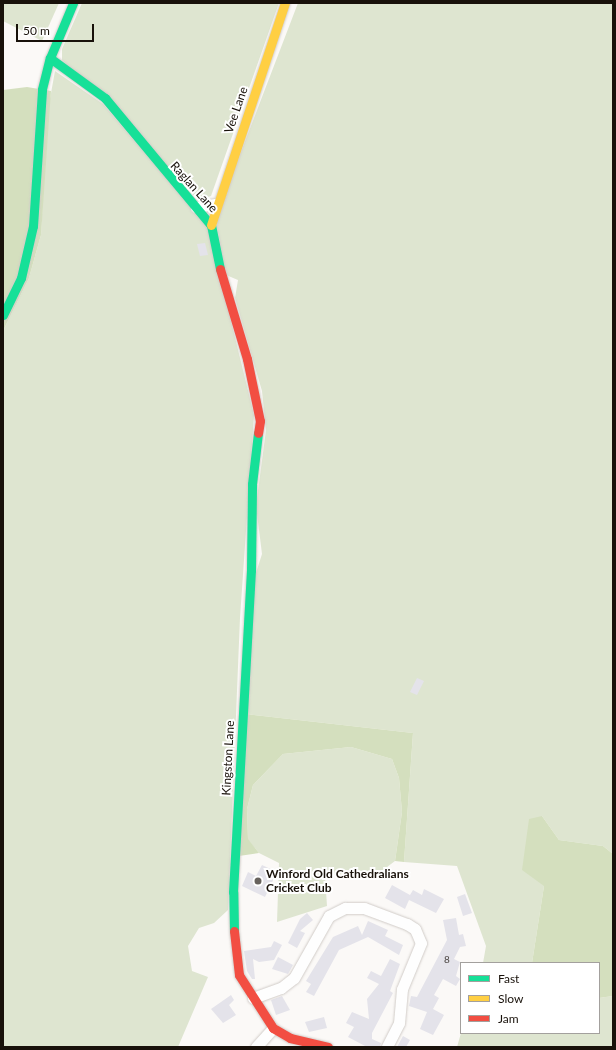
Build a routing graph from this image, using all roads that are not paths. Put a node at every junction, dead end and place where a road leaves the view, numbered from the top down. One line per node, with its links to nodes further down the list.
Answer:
1 (73, 3): 3 (street)
2 (285, 3): 4 (street, Vee Lane)
3 (50, 58): 5 (street, Raglan Lane); 7 (street)
4 (216, 204): 5 (street); 6 (street, Vee Lane)
5 (196, 207): 6 (street, Raglan Lane)
6 (212, 225): 8 (street, Raglan Lane)
7 (3, 315)
8 (260, 421): 9 (street, Kingston Lane)
9 (252, 998): 10 (street, Kingston Lane); 13 (street)
10 (273, 1028): 11 (street); 12 (street, Kingston Lane)
11 (256, 1047)
12 (328, 1047)
13 (387, 1047)

